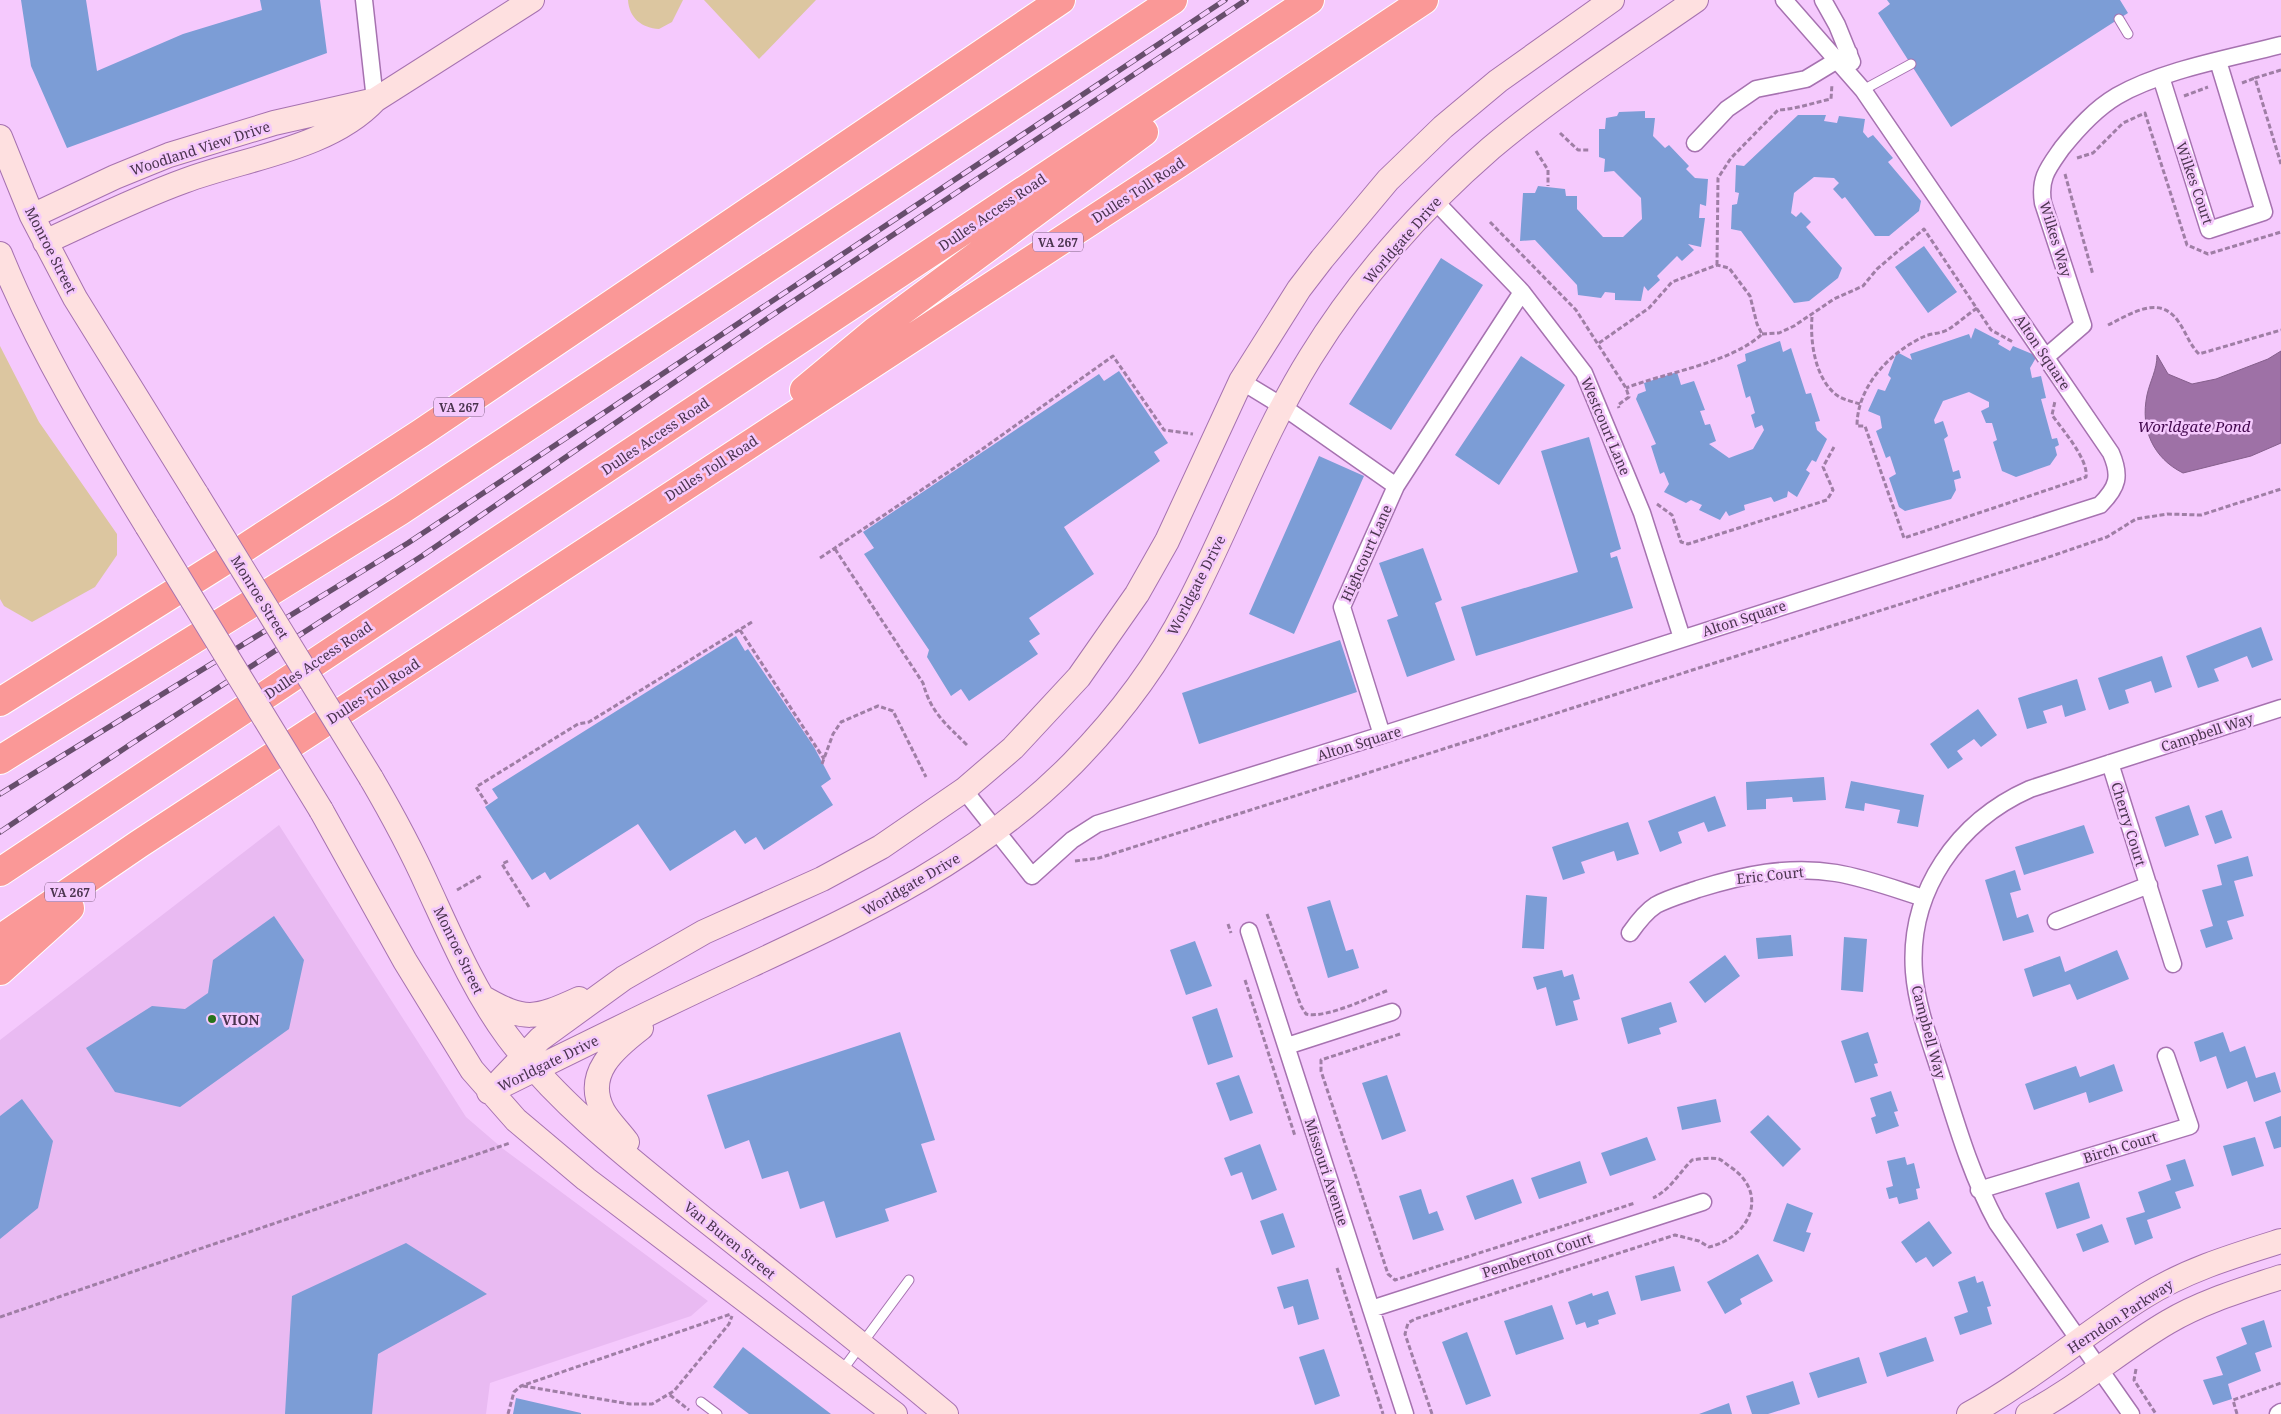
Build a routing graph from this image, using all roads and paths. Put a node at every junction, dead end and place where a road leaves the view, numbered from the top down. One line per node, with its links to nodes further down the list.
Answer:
1 (364, 0): 25 (street)
2 (532, 0): 25 (street, Woodland View Drive)
3 (1060, 0): 69 (highway, VA 267)
4 (1173, 0): 76 (highway)
5 (1424, 0): 60 (highway, Dulles Toll Road / VA 267)
6 (1612, 0): 52 (street, Worldgate Drive)
7 (1696, 0): 35 (street, Worldgate Drive)
8 (1784, 0): 14 (street, Alton Square)
9 (1823, 0): 14 (street, Alton Square)
10 (1307, 2): 60 (highway); 86 (highway, Dulles Access Road)
11 (2119, 19): 12 (lane)
12 (2128, 34)
13 (2281, 45): 15 (street, Wilkes Way)
14 (1843, 58): 23 (street, Alton Square); 28 (street)
15 (2218, 61): 18 (street, Wilkes Way); 18 (street, Wilkes Court)
16 (1911, 64): 23 (lane)
17 (2281, 70): 20 (path)
18 (2160, 77): 51 (street, Wilkes Way)
19 (1832, 78): 41 (path)
20 (2255, 78): 21 (path); 32 (path)
21 (2240, 84)
22 (2215, 85): 24 (path)
23 (1863, 90): 51 (street, Alton Square)
24 (2181, 97)
25 (375, 100): 36 (street, Woodland View Drive); 39 (street, Woodland View Drive)
26 (1560, 133): 29 (path)
27 (0, 137): 36 (street, Monroe Street)
28 (1695, 143)
29 (1590, 150)
30 (1536, 151): 34 (path)
31 (2071, 160): 38 (path)
32 (2281, 164)
33 (2063, 169): 42 (path)
34 (1548, 186)
35 (1435, 200): 43 (street, Westcourt Lane); 56 (street, Worldgate Drive)
36 (32, 216): 39 (street, Monroe Street)
37 (1490, 222): 49 (path)
38 (2281, 232)
39 (45, 242): 104 (street, Monroe Street, bridge)
40 (0, 254): 111 (street, bridge)
41 (1717, 265): 48 (path); 49 (path)
42 (2094, 275)
43 (1522, 292): 61 (street, Highcourt Lane); 68 (street, Westcourt Lane)
44 (1977, 308): 45 (path); 50 (path); 55 (path)
45 (1812, 316): 48 (path); 55 (path)
46 (2108, 325): 47 (path)
47 (2281, 330)
48 (1762, 334): 53 (path)
49 (1599, 343): 53 (path)
50 (2020, 344)
51 (2047, 356): 68 (street, Alton Square)
52 (1240, 381): 56 (street); 80 (street, Worldgate Drive)
53 (1626, 388): 57 (path)
54 (2056, 398): 55 (path)
55 (1860, 404)
56 (1282, 406): 61 (street); 82 (street, Worldgate Drive)
57 (1621, 414)
58 (1193, 434): 64 (path)
59 (1834, 447): 63 (path)
60 (690, 482): 83 (highway, Dulles Toll Road / VA 267)
61 (1396, 486): 73 (street, Highcourt Lane)
62 (2281, 489): 84 (path)
63 (1653, 495)
64 (835, 549): 65 (path); 74 (path)
65 (820, 558)
66 (752, 622): 67 (path)
67 (740, 630): 75 (path); 81 (path)
68 (1682, 638): 73 (street, Alton Square)
69 (91, 645): 70 (highway); 71 (highway, VA 267)
70 (0, 684)
71 (0, 702)
72 (2281, 708): 77 (street, Campbell Way)
73 (1382, 735): 84 (street, Alton Square)
74 (967, 745)
75 (825, 759): 78 (path); 79 (path)
76 (0, 760)
77 (2110, 763): 88 (street, Cherry Court); 90 (street, Campbell Way)
78 (822, 764)
79 (926, 778)
80 (964, 790): 82 (street, Alton Square); 102 (street, Worldgate Drive)
81 (487, 804)
82 (996, 831): 84 (street, Alton Square); 105 (street, Worldgate Drive)
83 (139, 844): 97 (highway, Dulles Toll Road / VA 267); 100 (highway)
84 (1060, 851)
85 (508, 862): 91 (path)
86 (0, 872)
87 (482, 876): 89 (path)
88 (2149, 885): 93 (street); 99 (street, Cherry Court)
89 (457, 890)
90 (1924, 898): 96 (street, Eric Court); 115 (street, Campbell Way)
91 (529, 907)
92 (1267, 914): 103 (path)
93 (2056, 921)
94 (1228, 924): 98 (path)
95 (1249, 931): 108 (street, Missouri Avenue)
96 (1630, 934)
97 (0, 939)
98 (1234, 943)
99 (2173, 964)
100 (0, 971)
101 (1242, 971): 112 (path)
102 (624, 978): 104 (street); 110 (street, Worldgate Drive)
103 (1390, 990)
104 (482, 997): 110 (street, Monroe Street)
105 (676, 1000): 110 (street, Worldgate Drive); 114 (street)
106 (1392, 1012): 108 (street)
107 (1400, 1034): 139 (path)
108 (1287, 1046): 121 (street, Missouri Avenue)
109 (2166, 1056): 115 (street, Birch Court)
110 (529, 1063): 111 (street, Worldgate Drive); 114 (street, Van Buren Street)
111 (489, 1092): 127 (street)
112 (1296, 1138)
113 (511, 1143): 122 (path)
114 (663, 1186): 124 (street, Van Buren Street)
115 (1979, 1190): 123 (street, Campbell Way)
116 (1703, 1202): 121 (street, Pemberton Court)
117 (2281, 1241): 123 (street, Herndon Parkway)
118 (1335, 1261): 137 (path)
119 (2281, 1277): 126 (street)
120 (909, 1280): 124 (lane)
121 (1370, 1309): 138 (street, Missouri Avenue)
122 (0, 1317)
123 (2080, 1341): 126 (street, Campbell Way); 140 (street, Herndon Parkway)
124 (861, 1344): 127 (lane); 136 (street, Van Buren Street)
125 (2136, 1366): 143 (path)
126 (2099, 1369): 141 (street); 142 (street, Campbell Way)
127 (840, 1373): 135 (street)
128 (2281, 1383): 144 (path)
129 (521, 1386): 130 (path); 130 (path); 132 (path)
130 (670, 1395): 133 (path)
131 (701, 1402): 134 (lane)
132 (508, 1414)
133 (694, 1414)
134 (717, 1414)
135 (895, 1414)
136 (946, 1414)
137 (1382, 1414)
138 (1405, 1414)
139 (1432, 1414)
140 (1970, 1414)
141 (2028, 1414)
142 (2130, 1414)
143 (2156, 1414)
144 (2237, 1414)

